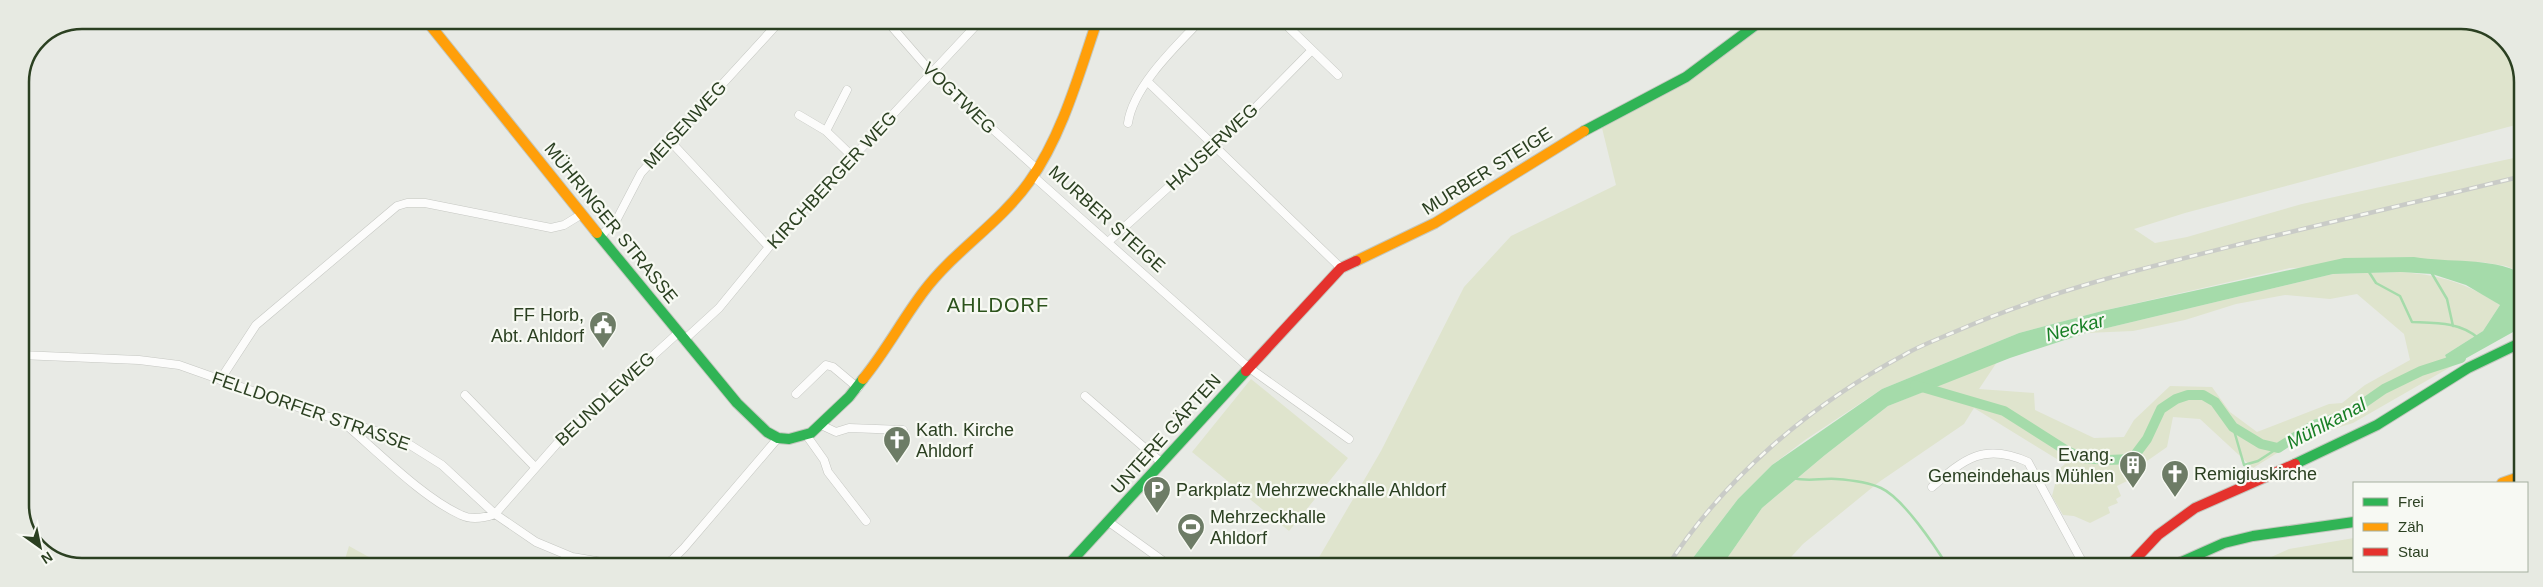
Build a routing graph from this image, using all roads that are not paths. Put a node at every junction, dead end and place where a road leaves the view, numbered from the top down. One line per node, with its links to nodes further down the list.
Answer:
1 (433, 29): 21 (street, MÜHRINGER STRASSE)
2 (773, 29): 17 (street, MEISENWEG)
3 (894, 29): 10 (street, VOGTWEG)
4 (973, 29): 10 (street, KIRCHBERGER WEG)
5 (1094, 29): 20 (street)
6 (1193, 29): 12 (street)
7 (1290, 29): 9 (street)
8 (1750, 29): 25 (street, MURBER STEIGE)
9 (1312, 50): 11 (street); 18 (street, HAUSERWEG)
10 (932, 74): 19 (street, KIRCHBERGER WEG); 20 (street, VOGTWEG)
11 (1338, 75)
12 (1148, 82): 15 (street); 18 (street)
13 (848, 90): 16 (street)
14 (799, 115): 16 (street)
15 (1128, 124)
16 (826, 131): 19 (street)
17 (670, 141): 22 (street, MEISENWEG); 24 (street)
18 (1214, 146): 23 (street, HAUSERWEG); 25 (street)
19 (853, 157): 24 (street, KIRCHBERGER WEG)
20 (1035, 172): 23 (street, MURBER STEIGE); 31 (street)
21 (582, 214): 22 (street, MÜHRINGER STRASSE); 30 (street)
22 (600, 237): 26 (street, MÜHRINGER STRASSE)
23 (1108, 242): 29 (street, MURBER STEIGE)
24 (769, 247): 26 (street, KIRCHBERGER WEG)
25 (1341, 268): 29 (street, MURBER STEIGE)
26 (681, 336): 39 (street, MÜHRINGER STRASSE); 42 (street, BEUNDLEWEG)
27 (2514, 346): 53 (street)
28 (29, 355): 30 (street, FELLDORFER STRASSE)
29 (1248, 367): 40 (street, MURBER STEIGE); 41 (street, UNTERE GÄRTEN)
30 (220, 380): 35 (street, FELLDORFER STRASSE)
31 (858, 388): 32 (street); 36 (street)
32 (796, 394)
33 (464, 395): 42 (street)
34 (1085, 396): 41 (street)
35 (343, 422): 44 (street, FELLDORFER STRASSE); 44 (street)
36 (821, 425): 37 (street); 38 (street)
37 (903, 430)
38 (807, 436): 39 (street); 45 (street)
39 (778, 438): 49 (street)
40 (1349, 438)
41 (1162, 463): 46 (street, UNTERE GÄRTEN)
42 (535, 467): 44 (street, BEUNDLEWEG)
43 (1932, 487): 52 (street)
44 (495, 514): 48 (street, FELLDORFER STRASSE)
45 (866, 521)
46 (1109, 522): 50 (street, UNTERE GÄRTEN); 51 (street)
47 (2353, 522): 54 (street)
48 (583, 558)
49 (678, 558)
50 (1074, 558)
51 (1159, 558)
52 (2080, 558)
53 (2136, 558)
54 (2191, 558)

